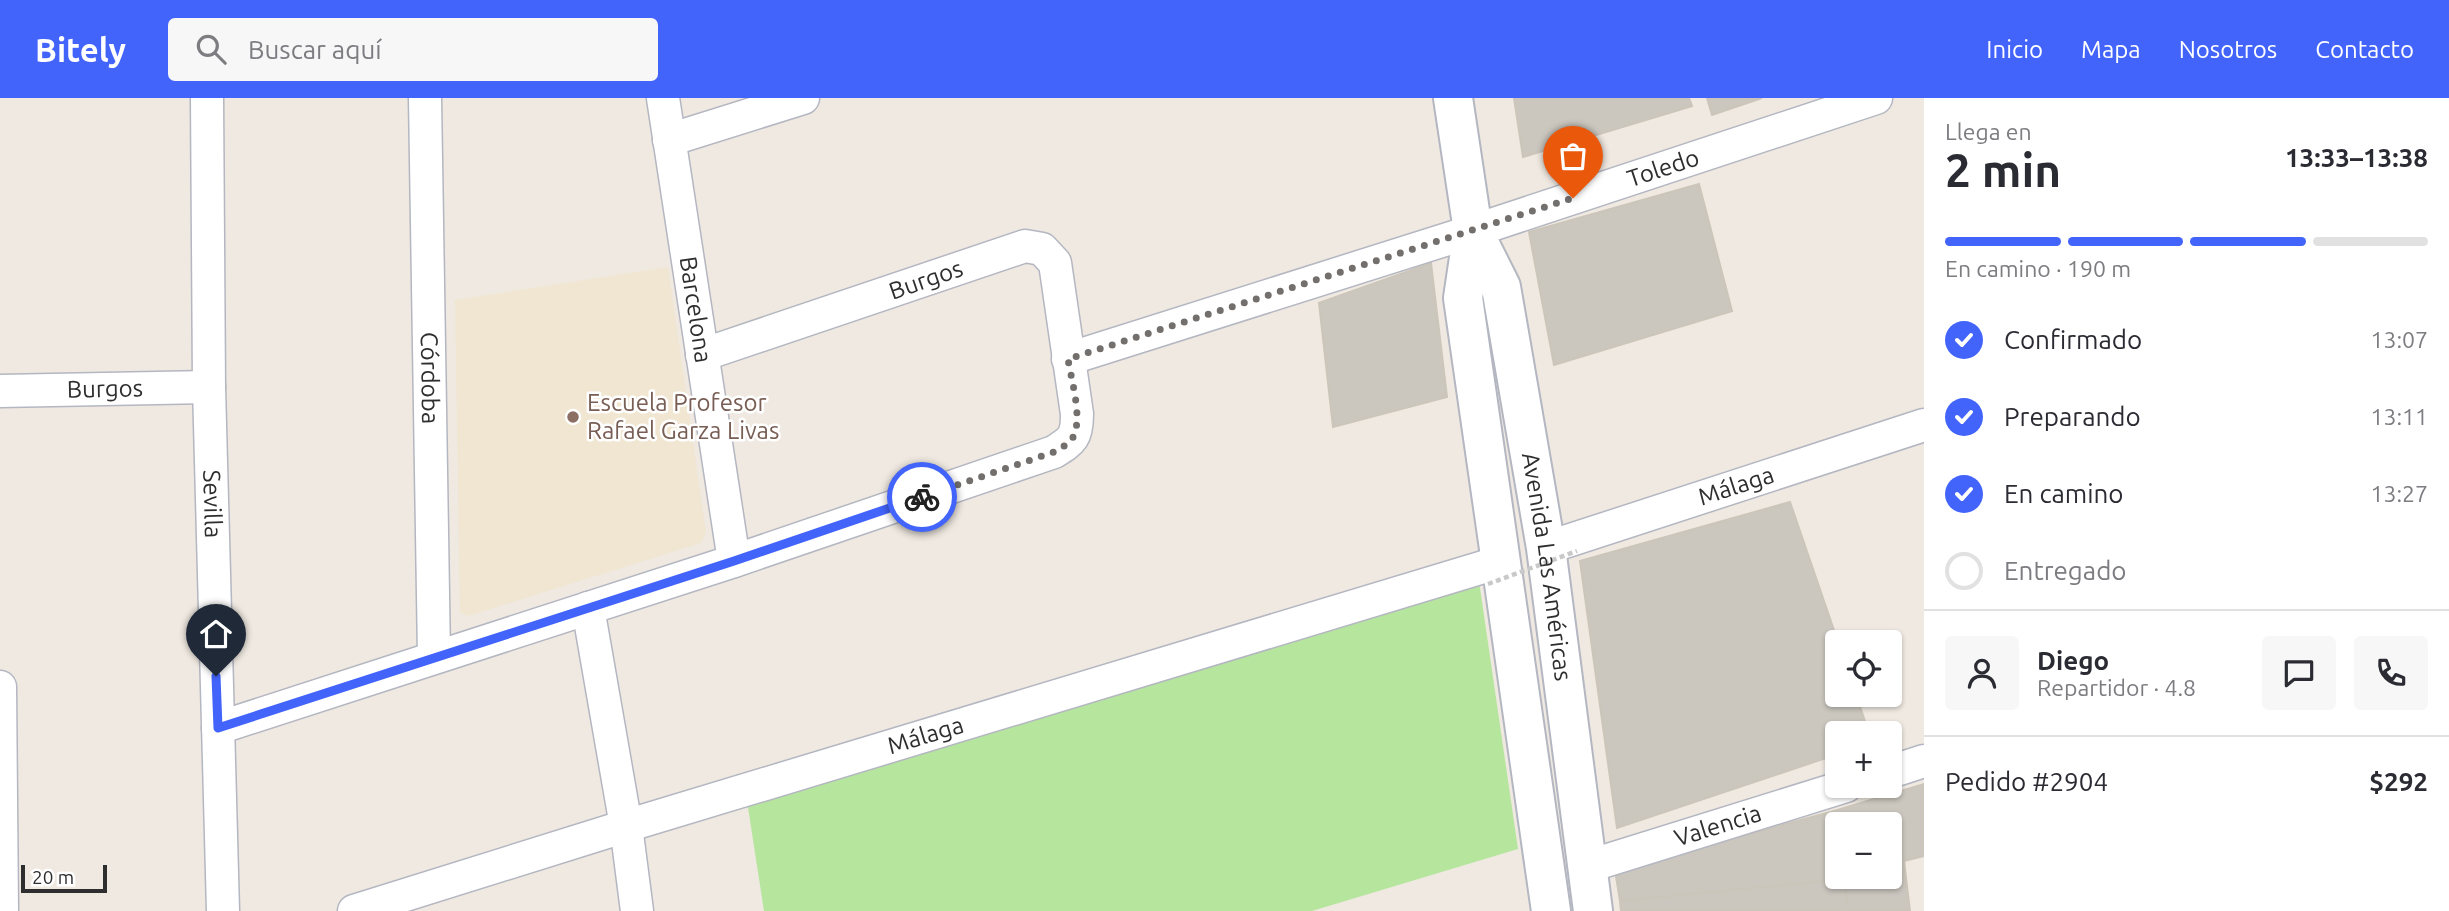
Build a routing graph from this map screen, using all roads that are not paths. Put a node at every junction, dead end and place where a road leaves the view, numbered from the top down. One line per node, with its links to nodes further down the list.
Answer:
1 (207, 98): 11 (street, Sevilla)
2 (425, 98): 18 (street, Córdoba)
3 (663, 98): 7 (street, Barcelona)
4 (803, 98): 7 (street)
5 (1453, 98): 8 (main road, Avenida Las Américas)
6 (1876, 98): 8 (street, Toledo)
7 (669, 140): 9 (street, Barcelona)
8 (1473, 231): 10 (street, Toledo); 14 (main road, Avenida Las Américas); 16 (main road, Avenida Las Américas)
9 (702, 355): 10 (street, Burgos); 15 (street, Barcelona)
10 (1068, 359): 15 (street)
11 (209, 387): 12 (street, Burgos); 20 (street, Sevilla)
12 (0, 391)
13 (1924, 425): 14 (street, Málaga)
14 (1562, 550): 26 (main road, Avenida Las Américas)
15 (734, 561): 17 (street)
16 (1494, 573): 24 (street, Málaga); 32 (main road, Avenida Las Américas)
17 (588, 608): 18 (street); 24 (street)
18 (434, 657): 20 (street)
19 (0, 687): 25 (street)
20 (218, 728): 29 (street, Sevilla)
21 (1924, 761): 22 (street)
22 (1902, 768)
23 (1825, 793): 26 (street, Valencia)
24 (626, 826): 27 (street, Málaga); 31 (street)
25 (1, 848): 28 (street)
26 (1588, 866): 33 (main road, Avenida Las Américas)
27 (395, 906): 30 (street, Málaga)
28 (2, 911)
29 (223, 911)
30 (354, 911)
31 (637, 911)
32 (1551, 911)
33 (1593, 911)

